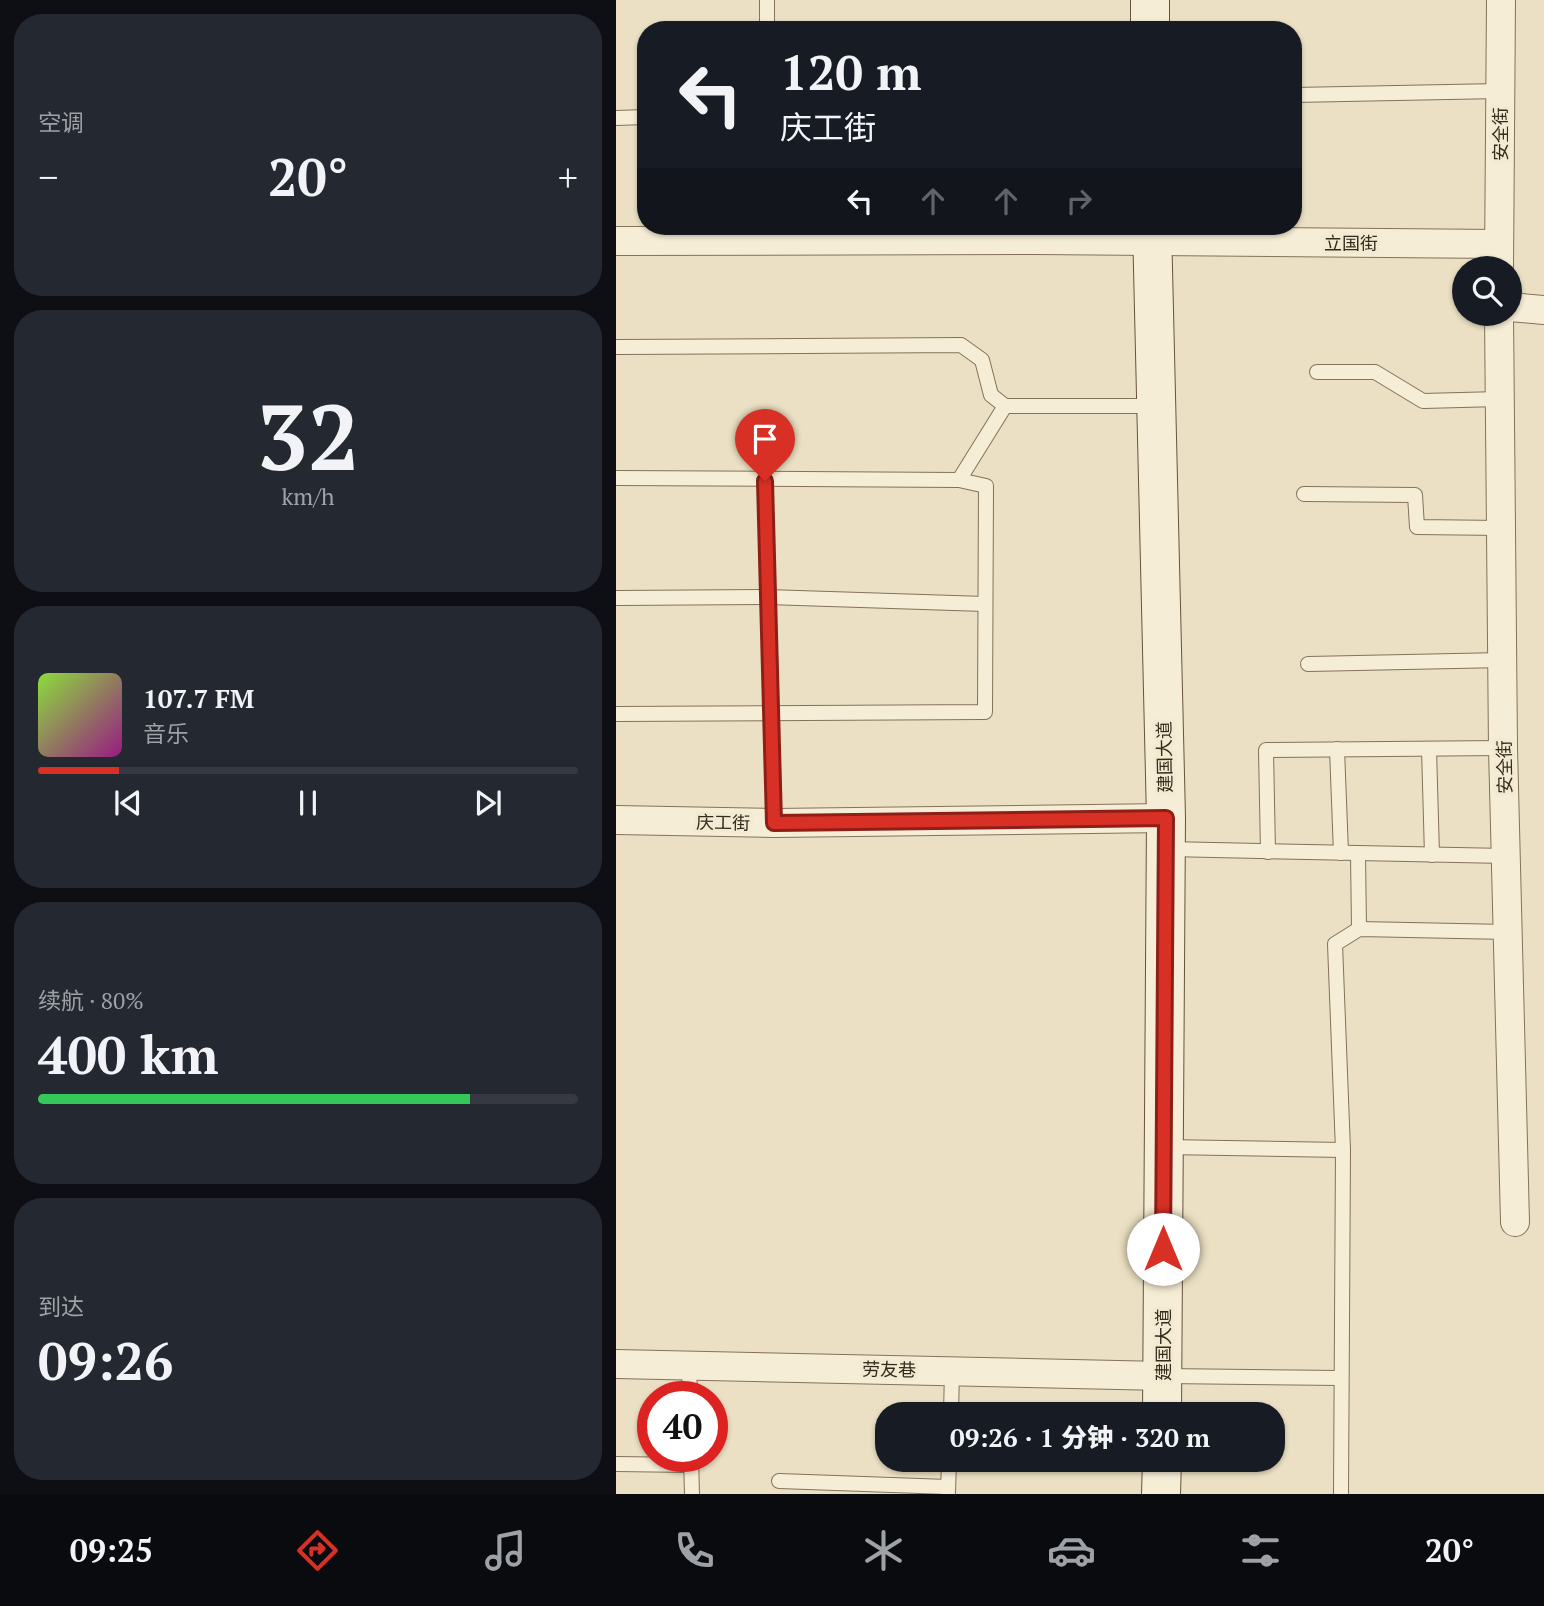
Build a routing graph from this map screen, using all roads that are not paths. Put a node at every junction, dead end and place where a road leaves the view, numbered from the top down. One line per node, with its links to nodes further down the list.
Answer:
1 (767, 0): 4 (lane)
2 (1150, 0): 5 (street)
3 (1501, 0): 6 (street, 安全街)
4 (767, 21)
5 (1150, 21)
6 (1500, 92): 7 (lane); 14 (street, 安全街)
7 (1302, 95)
8 (637, 117): 9 (lane)
9 (616, 118)
10 (732, 235): 13 (street, 立国街)
11 (1152, 235): 22 (street, 建国大道)
12 (1168, 235): 14 (street, 立国街)
13 (616, 241)
14 (1499, 256)
15 (1522, 308): 16 (street)
16 (1544, 310)
17 (1499, 326): 20 (street, 安全街)
18 (616, 347): 21 (lane)
19 (1317, 372): 20 (lane)
20 (1499, 399): 27 (street, 安全街)
21 (1005, 406): 22 (lane); 24 (lane)
22 (1156, 406): 40 (street, 建国大道)
23 (616, 478): 25 (lane)
24 (959, 480): 25 (lane); 30 (lane)
25 (765, 481): 28 (lane)
26 (1304, 494): 27 (lane)
27 (1502, 528): 31 (street, 安全街)
28 (768, 597): 29 (lane); 30 (lane); 33 (lane)
29 (616, 598)
30 (985, 604): 33 (lane)
31 (1504, 660): 32 (lane); 35 (street, 安全街)
32 (1308, 664)
33 (772, 712): 34 (lane); 39 (lane)
34 (616, 714)
35 (1503, 748): 36 (lane); 45 (street, 安全街)
36 (1429, 749): 37 (lane); 44 (lane)
37 (1337, 750): 41 (lane); 42 (lane)
38 (616, 820): 39 (street, 庆工街)
39 (774, 823): 40 (street, 庆工街)
40 (1166, 834): 41 (lane); 48 (street, 建国大道)
41 (1268, 852): 42 (lane)
42 (1341, 853): 43 (lane)
43 (1358, 854): 44 (lane); 46 (lane)
44 (1432, 855): 45 (lane)
45 (1506, 856): 47 (street, 安全街)
46 (1359, 929): 47 (lane); 49 (lane)
47 (1508, 932): 50 (street, 安全街)
48 (1164, 1147): 49 (lane); 54 (street, 建国大道)
49 (1343, 1150): 55 (lane)
50 (1515, 1222)
51 (616, 1364): 52 (street, 劳友巷)
52 (689, 1365): 53 (street, 劳友巷); 56 (lane)
53 (952, 1371): 54 (street, 劳友巷); 57 (lane)
54 (1163, 1376): 55 (lane); 58 (street, 建国大道)
55 (1340, 1378): 68 (lane)
56 (690, 1381)
57 (951, 1402)
58 (1162, 1402)
59 (637, 1463): 60 (lane)
60 (616, 1464)
61 (691, 1472): 66 (lane)
62 (949, 1472): 65 (lane)
63 (1162, 1472): 67 (street)
64 (779, 1481): 65 (lane)
65 (948, 1490)
66 (692, 1494)
67 (1161, 1494)
68 (1341, 1494)

